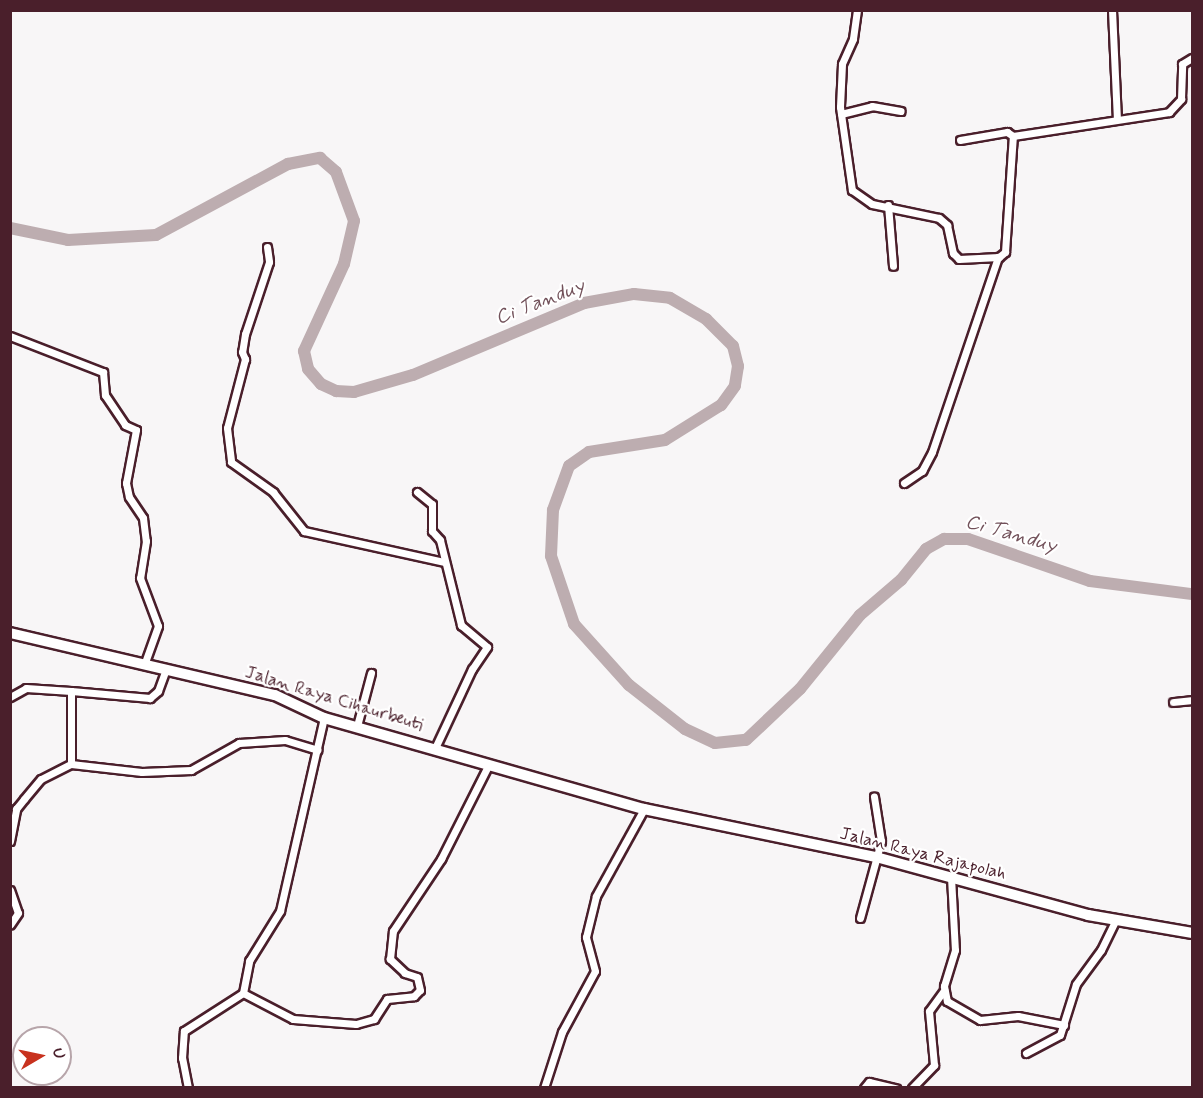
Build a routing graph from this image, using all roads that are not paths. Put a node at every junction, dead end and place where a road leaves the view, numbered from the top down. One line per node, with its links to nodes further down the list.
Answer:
1 (857, 10): 5 (street)
2 (1112, 10): 6 (street)
3 (1192, 58): 6 (street)
4 (901, 111): 5 (street)
5 (841, 114): 9 (street)
6 (1117, 119): 7 (street)
7 (1012, 136): 8 (street); 11 (street)
8 (960, 140)
9 (888, 205): 11 (street); 12 (street)
10 (267, 247): 16 (street)
11 (998, 257): 14 (street)
12 (894, 266)
13 (10, 336): 18 (street)
14 (904, 483)
15 (417, 492): 16 (street)
16 (444, 562): 27 (street)
17 (10, 633): 18 (highway, Jalan Raya Cihaurbeuti)
18 (144, 665): 19 (highway, Jalan Raya Cihaurbeuti)
19 (165, 669): 21 (street); 25 (highway, Jalan Raya Cihaurbeuti)
20 (371, 673): 26 (street)
21 (70, 691): 22 (street); 29 (street)
22 (10, 698)
23 (1192, 700): 24 (street)
24 (1173, 702)
25 (324, 718): 26 (highway, Jalan Raya Cihaurbeuti); 28 (street)
26 (357, 726): 27 (highway, Jalan Raya Cihaurbeuti)
27 (435, 748): 30 (highway, Jalan Raya Cihaurbeuti)
28 (318, 750): 29 (street); 42 (street)
29 (71, 764): 33 (street)
30 (489, 765): 32 (highway, Jalan Raya Cihaurbeuti); 42 (street)
31 (874, 797): 34 (street)
32 (644, 809): 34 (highway, Jalan Raya Rajapolah); 46 (street)
33 (10, 840)
34 (875, 857): 35 (highway, Jalan Raya Rajapolah); 37 (street)
35 (951, 877): 38 (highway, Jalan Raya Rajapolah); 41 (street)
36 (10, 890): 39 (street)
37 (860, 918)
38 (1116, 920): 40 (highway, Jalan Raya Rajapolah); 43 (street)
39 (10, 925)
40 (1192, 933)
41 (944, 990): 43 (street); 49 (street)
42 (243, 993): 45 (street)
43 (1064, 1025): 44 (street)
44 (1026, 1053)
45 (189, 1088)
46 (544, 1088)
47 (864, 1088): 48 (street)
48 (896, 1088)
49 (912, 1088)

